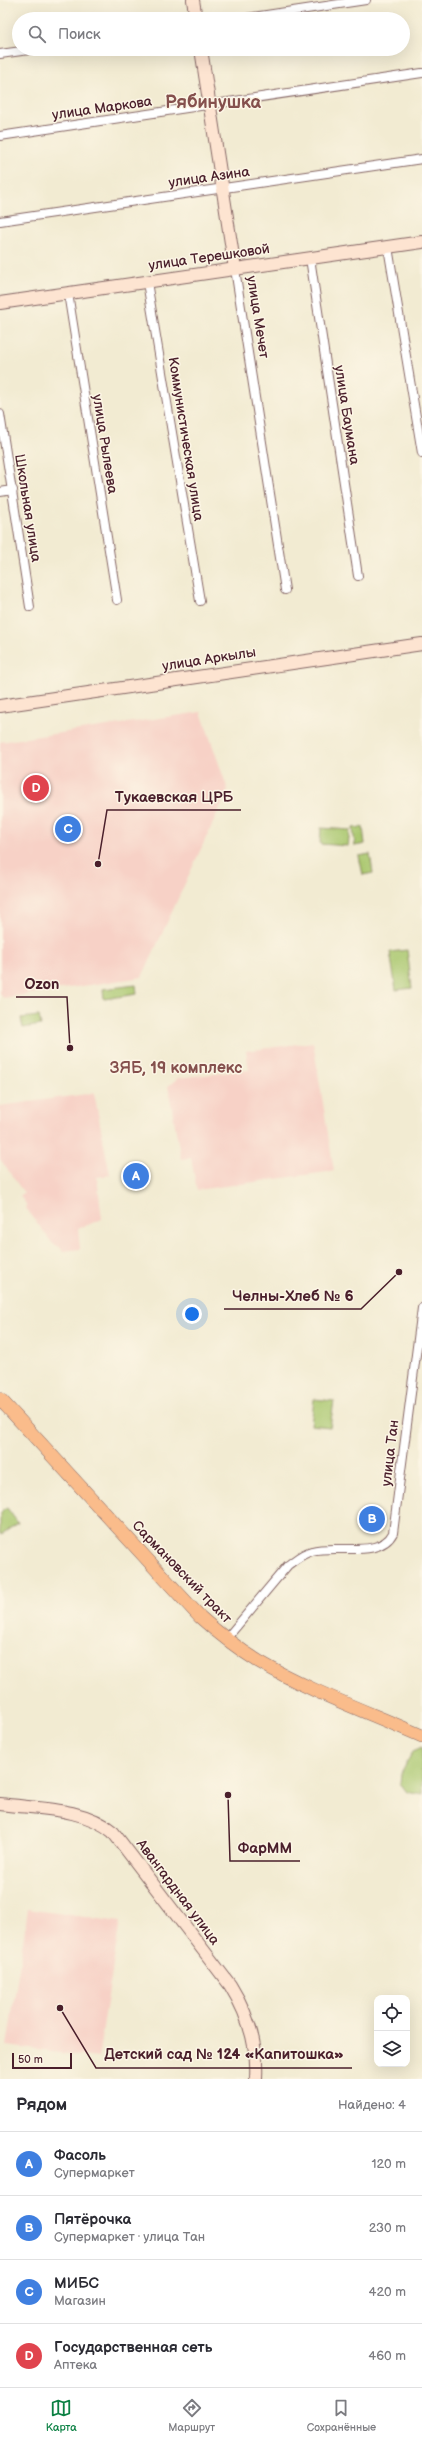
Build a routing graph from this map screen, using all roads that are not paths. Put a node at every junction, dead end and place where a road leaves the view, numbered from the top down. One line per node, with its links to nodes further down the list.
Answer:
1 (193, 0): 3 (street)
2 (366, 0): 4 (street)
3 (195, 12)
4 (286, 12)
5 (12, 52): 6 (street)
6 (0, 54)
7 (202, 56): 9 (street, улица Мечет)
8 (422, 73): 9 (street, улица Маркова)
9 (209, 106): 10 (street, улица Маркова); 12 (street, улица Мечет)
10 (0, 136)
11 (422, 159): 12 (street, улица Азина)
12 (222, 188): 13 (street, улица Азина); 17 (street, улица Мечет)
13 (0, 221)
14 (422, 242): 15 (street, улица Терешковой)
15 (388, 247): 16 (street, улица Терешковой); 22 (street)
16 (310, 258): 17 (street, улица Терешковой); 25 (street, улица Баумана)
17 (235, 269): 18 (street, улица Терешковой); 26 (street, улица Мечет)
18 (147, 282): 19 (street, улица Терешковой); 28 (street, Коммунистическая улица)
19 (68, 293): 20 (street, улица Терешковой); 27 (street, улица Рылеева)
20 (0, 303)
21 (0, 414): 23 (street, Школьная улица)
22 (422, 452)
23 (13, 490): 24 (street); 29 (street, Школьная улица)
24 (0, 492)
25 (358, 576)
26 (285, 590)
27 (117, 600)
28 (200, 601)
29 (30, 607)
30 (422, 644): 31 (street, улица Аркылы)
31 (0, 706)
32 (422, 1308): 34 (street, улица Тан)
33 (0, 1399): 34 (main road, Сармановский тракт)
34 (226, 1639): 35 (main road, Сармановский тракт)
35 (422, 1736)
36 (0, 1804): 37 (street, Авангардная улица)
37 (256, 2079)

